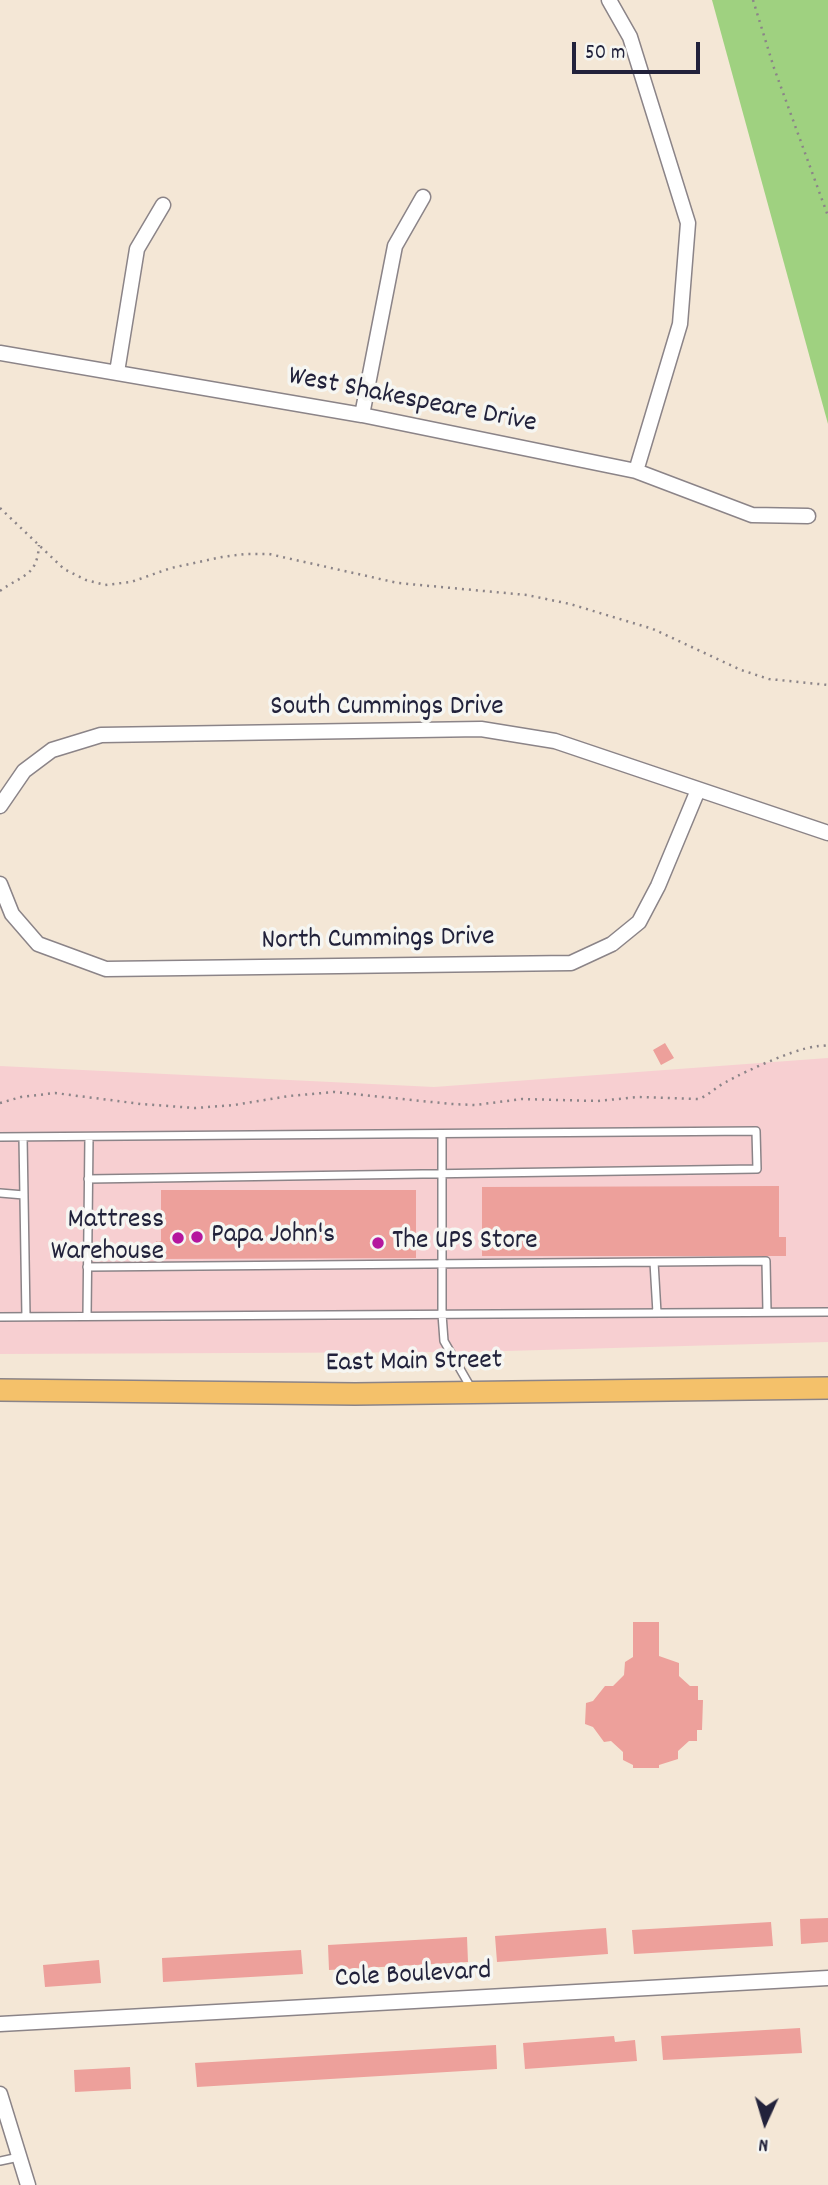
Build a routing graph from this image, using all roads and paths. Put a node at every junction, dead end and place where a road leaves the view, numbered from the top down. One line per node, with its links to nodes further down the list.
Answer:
1 (609, 0): 9 (street)
2 (753, 0): 5 (path)
3 (423, 197): 8 (street)
4 (163, 205): 7 (street)
5 (828, 216)
6 (0, 353): 7 (street, West Shakespeare Drive)
7 (117, 372): 8 (street, West Shakespeare Drive)
8 (362, 415): 9 (street, West Shakespeare Drive)
9 (636, 471): 11 (street, West Shakespeare Drive)
10 (0, 508): 12 (path)
11 (808, 516)
12 (39, 545): 13 (path); 14 (path)
13 (0, 592)
14 (828, 685)
15 (698, 790): 16 (street, South Cummings Drive); 17 (street, South Cummings Drive); 18 (street, North Cummings Drive)
16 (0, 806)
17 (828, 833)
18 (0, 884)
19 (828, 1045): 20 (path)
20 (0, 1103)
21 (442, 1134): 23 (lane); 25 (lane); 25 (lane)
22 (0, 1137): 24 (lane)
23 (89, 1137): 24 (lane); 26 (lane)
24 (23, 1138): 28 (lane)
25 (442, 1173): 26 (lane); 30 (lane)
26 (88, 1178): 31 (lane)
27 (0, 1193): 28 (lane)
28 (24, 1195): 38 (lane)
29 (654, 1262): 30 (lane); 32 (lane); 34 (lane)
30 (442, 1264): 31 (lane); 35 (lane)
31 (87, 1268): 36 (lane)
32 (767, 1312): 33 (lane); 34 (lane)
33 (828, 1312)
34 (657, 1313): 35 (lane)
35 (442, 1314): 36 (lane); 41 (lane)
36 (87, 1316): 38 (lane)
37 (0, 1317): 38 (lane)
38 (26, 1317)
39 (828, 1388): 41 (main road, East Main Street)
40 (0, 1390): 41 (main road, East Main Street)
41 (474, 1391)
42 (828, 1978): 43 (street, Cole Boulevard)
43 (0, 2024)
44 (0, 2094): 45 (street)
45 (19, 2157): 46 (lane); 47 (street)
46 (0, 2161)
47 (28, 2185)

